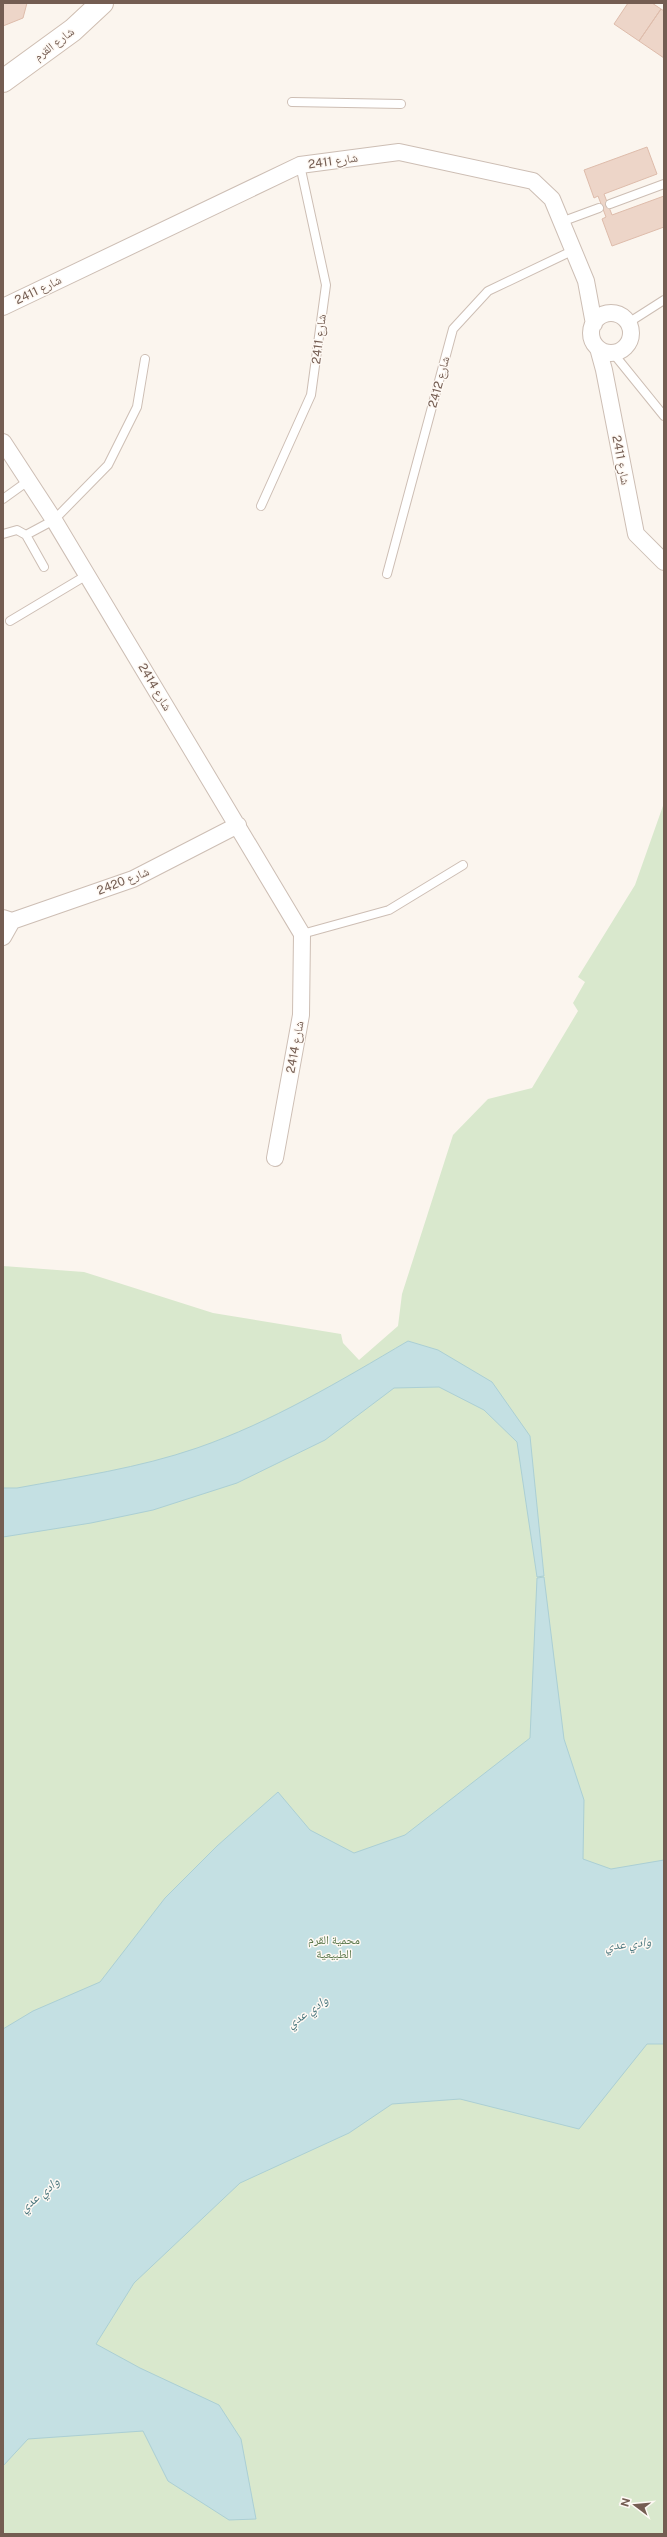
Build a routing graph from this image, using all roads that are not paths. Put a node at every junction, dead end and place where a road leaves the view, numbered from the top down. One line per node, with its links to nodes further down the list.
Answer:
1 (102, 3): 2 (main road, شارع القرم)
2 (3, 81)
3 (292, 102): 4 (lane)
4 (401, 104)
5 (300, 165): 9 (street, شارع 2411); 12 (street, شارع 2411); 22 (lane, 2411 شارع)
6 (664, 184): 7 (lane)
7 (610, 204)
8 (599, 208): 9 (lane)
9 (562, 222): 10 (street, شارع 2411)
10 (572, 251): 14 (street, شارع 2411); 28 (lane, 2412 شارع)
11 (664, 300): 13 (lane)
12 (3, 307)
13 (628, 323): 14 (street); 16 (street)
14 (594, 324): 15 (street)
15 (598, 348): 16 (street); 26 (street, شارع 2411)
16 (613, 353): 18 (lane)
17 (145, 359): 23 (lane)
18 (664, 416)
19 (3, 442): 20 (street, 2414 شارع)
20 (28, 481): 21 (lane); 23 (street, 2414 شارع)
21 (3, 498)
22 (262, 506)
23 (54, 520): 25 (lane); 29 (street, 2414 شارع)
24 (3, 534): 25 (lane)
25 (26, 535): 27 (lane)
26 (664, 562)
27 (44, 567)
28 (387, 574)
29 (87, 575): 30 (lane); 31 (street, 2414 شارع)
30 (10, 622)
31 (238, 825): 33 (street, 2420 شارع); 34 (street, 2414 شارع)
32 (463, 865): 34 (lane)
33 (7, 920): 35 (street)
34 (302, 934): 36 (street, 2414 شارع)
35 (3, 937)
36 (275, 1158)

